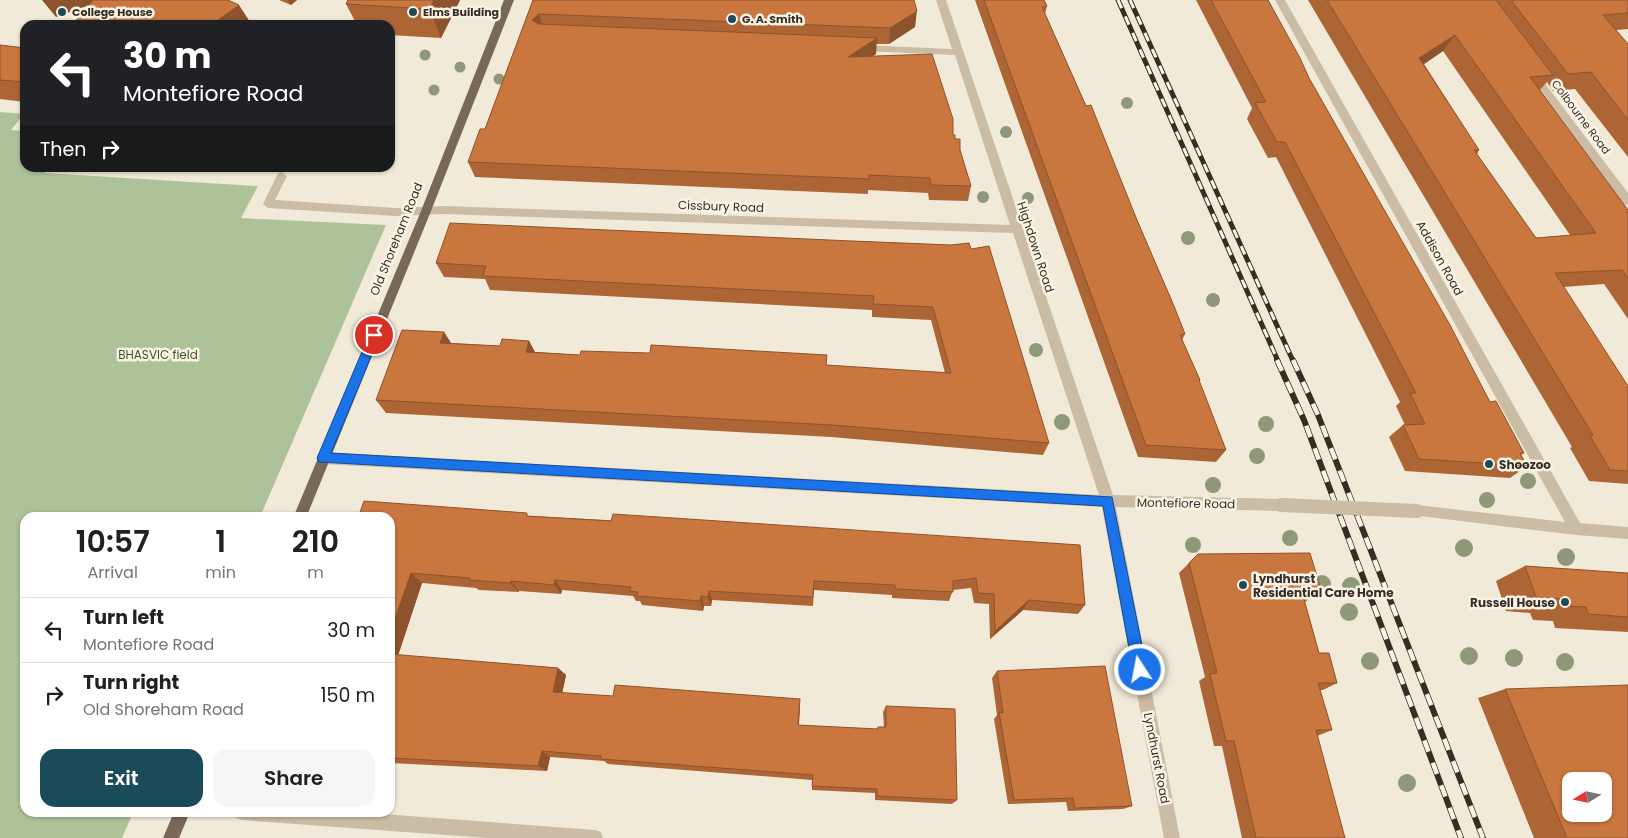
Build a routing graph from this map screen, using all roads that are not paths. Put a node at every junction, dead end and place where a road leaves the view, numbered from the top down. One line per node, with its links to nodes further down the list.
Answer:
1 (509, 0): 9 (main road, Old Shoreham Road)
2 (941, 0): 5 (street, Highdown Road)
3 (1280, 0): 14 (street, Addison Road)
4 (850, 48): 5 (street)
5 (958, 52): 10 (street, Highdown Road)
6 (1530, 70): 8 (street, Colbourne Road)
7 (282, 176): 9 (street, Cissbury Road)
8 (1628, 201)
9 (426, 211): 10 (street, Cissbury Road); 11 (main road, Old Shoreham Road)
10 (1016, 229): 12 (street, Highdown Road)
11 (323, 458): 12 (street, Montefiore Road); 13 (main road, Old Shoreham Road)
12 (1108, 501): 14 (street, Montefiore Road, bridge); 20 (street, Lyndhurst Road)
13 (301, 512)
14 (1576, 529): 15 (street, Montefiore Road)
15 (1628, 533)
16 (180, 817): 18 (main road)
17 (310, 817): 19 (street)
18 (171, 838)
19 (595, 838)
20 (1172, 838)

